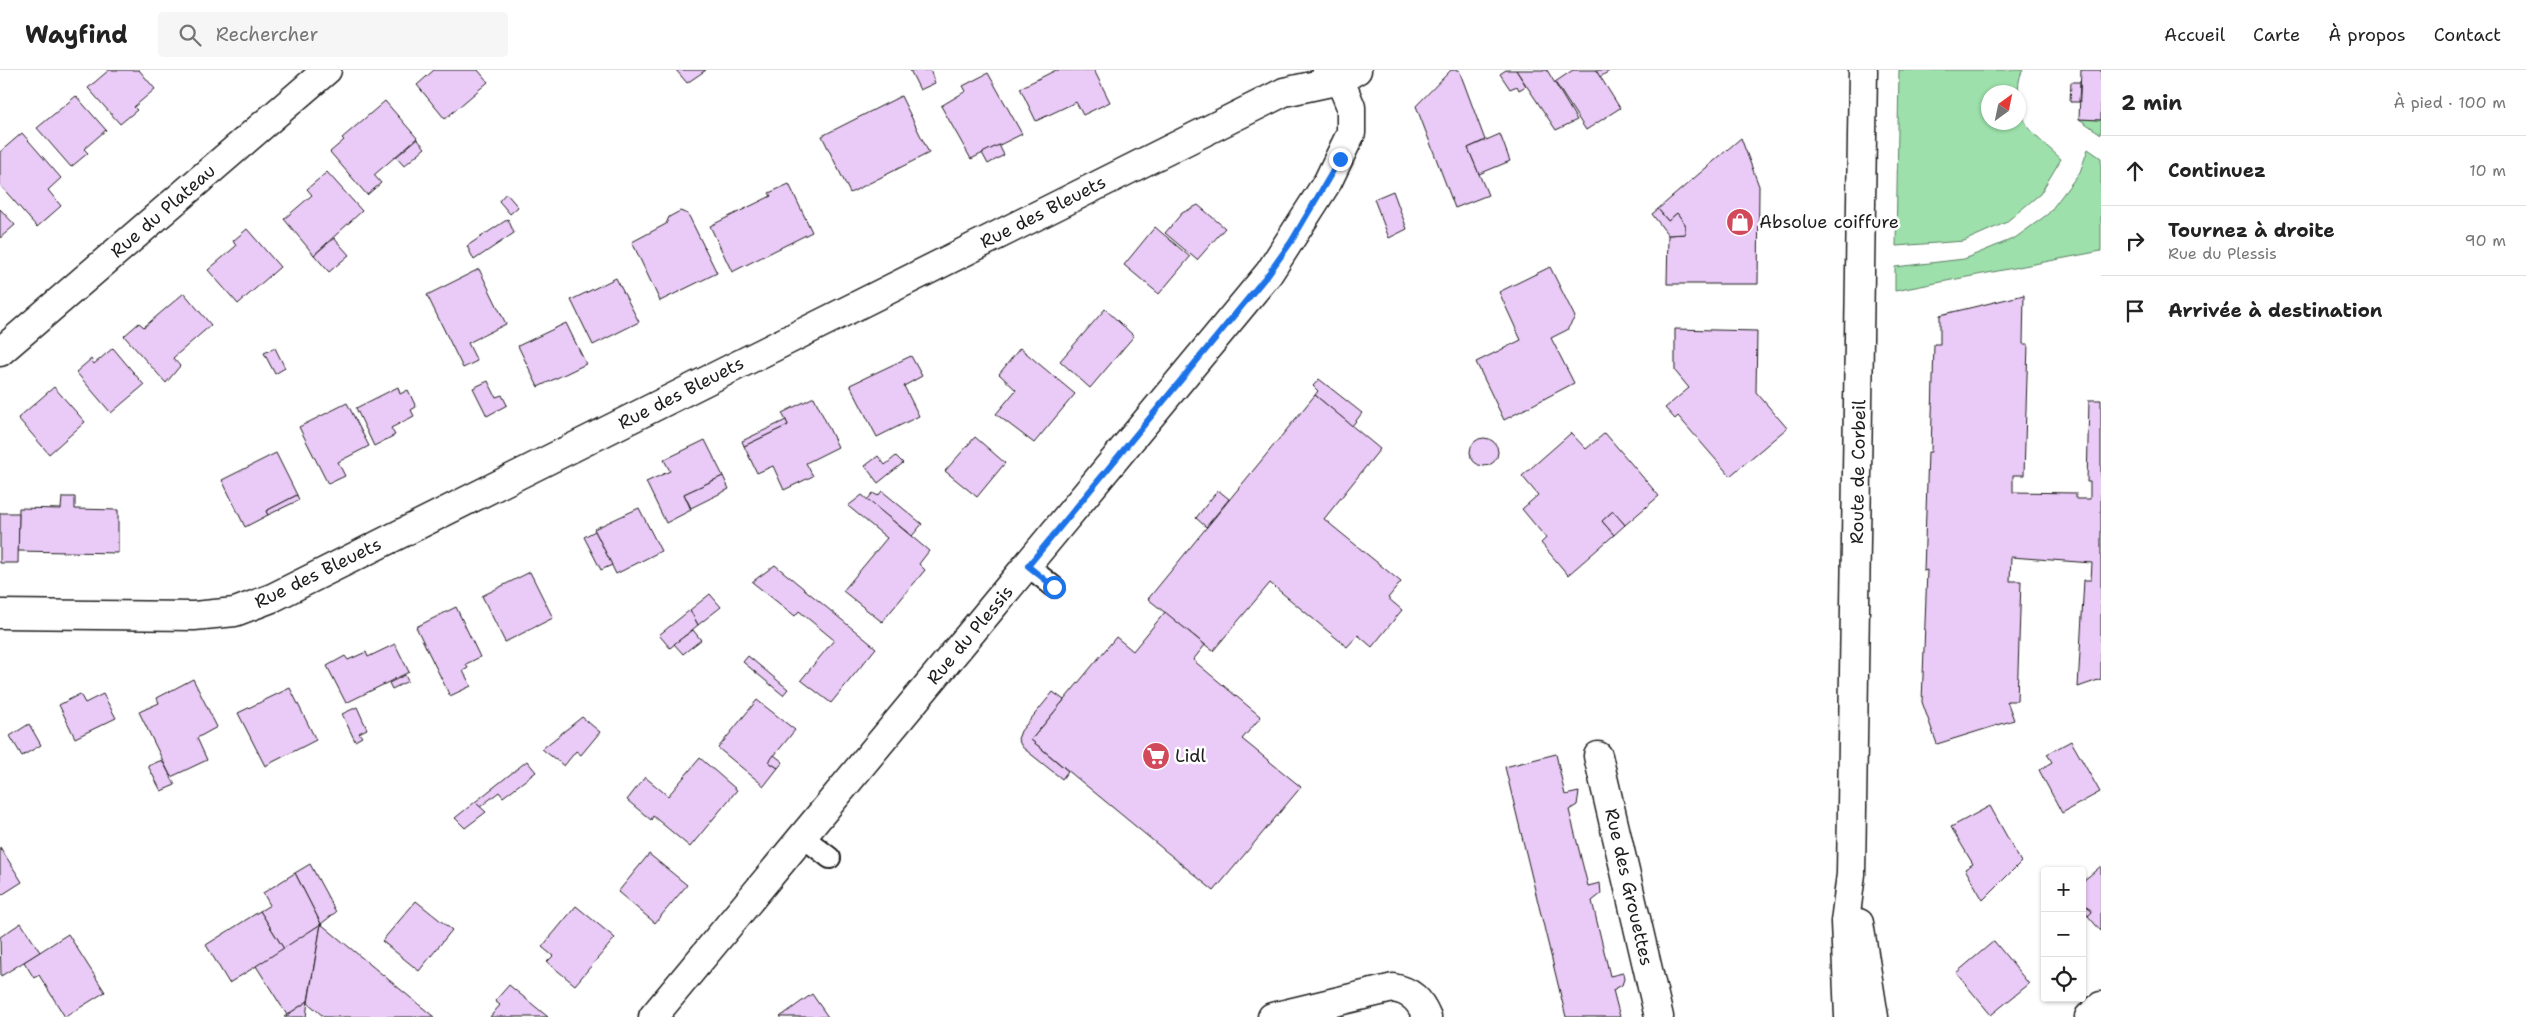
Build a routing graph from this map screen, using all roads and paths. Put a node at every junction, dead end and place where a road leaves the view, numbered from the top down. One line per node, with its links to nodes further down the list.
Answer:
1 (326, 70): 4 (street, Rue du Plateau)
2 (1863, 70): 11 (street, Route de Corbeil)
3 (1342, 73): 5 (street, Rue du Plessis); 7 (street, Rue des Bleuets)
4 (0, 352)
5 (1028, 566): 6 (lane); 9 (street, Rue du Plessis)
6 (1054, 587)
7 (0, 614)
8 (1598, 756): 16 (street, Rue des Grouettes)
9 (803, 837): 10 (lane); 13 (street, Rue du Plessis)
10 (830, 858)
11 (1851, 874): 17 (street, Route de Corbeil); 18 (street, Route de Corbeil)
12 (2101, 1006): 19 (street)
13 (653, 1017)
14 (1272, 1017): 15 (street)
15 (1427, 1017)
16 (1659, 1017)
17 (1849, 1017)
18 (1874, 1017)
19 (2089, 1017)

